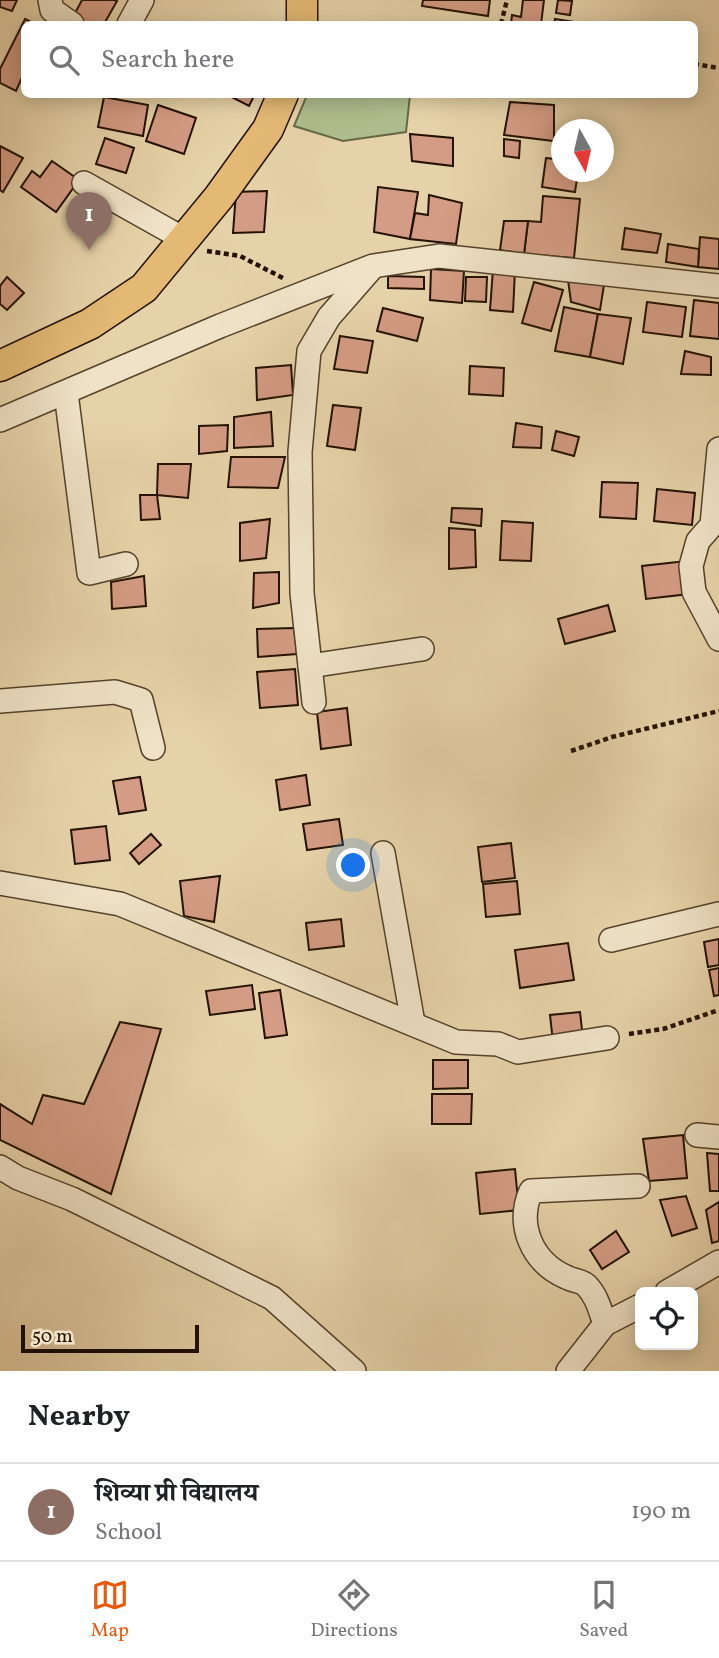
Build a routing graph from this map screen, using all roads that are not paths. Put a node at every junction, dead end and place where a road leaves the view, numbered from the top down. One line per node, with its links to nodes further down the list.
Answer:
1 (50, 0): 4 (street)
2 (142, 0): 5 (street)
3 (302, 0): 6 (main road)
4 (68, 21)
5 (131, 21)
6 (302, 21)
7 (281, 98): 9 (main road)
8 (84, 183): 9 (street)
9 (182, 238): 12 (main road)
10 (373, 266): 11 (street); 13 (street); 19 (street)
11 (719, 286)
12 (0, 366)
13 (66, 393): 14 (street); 16 (street)
14 (0, 419)
15 (719, 449): 17 (street)
16 (126, 564)
17 (719, 639)
18 (422, 649): 19 (street)
19 (310, 666): 21 (street)
20 (0, 701): 22 (street)
21 (314, 702)
22 (153, 748)
23 (383, 853): 27 (street)
24 (0, 883): 27 (street)
25 (719, 914): 26 (street)
26 (611, 940)
27 (413, 1023): 28 (street)
28 (607, 1038)
29 (0, 1167): 35 (street)
30 (638, 1186): 34 (street)
31 (719, 1262): 32 (street)
32 (676, 1287)
33 (635, 1309): 34 (street)
34 (605, 1324): 36 (street)
35 (354, 1371)
36 (568, 1371)

